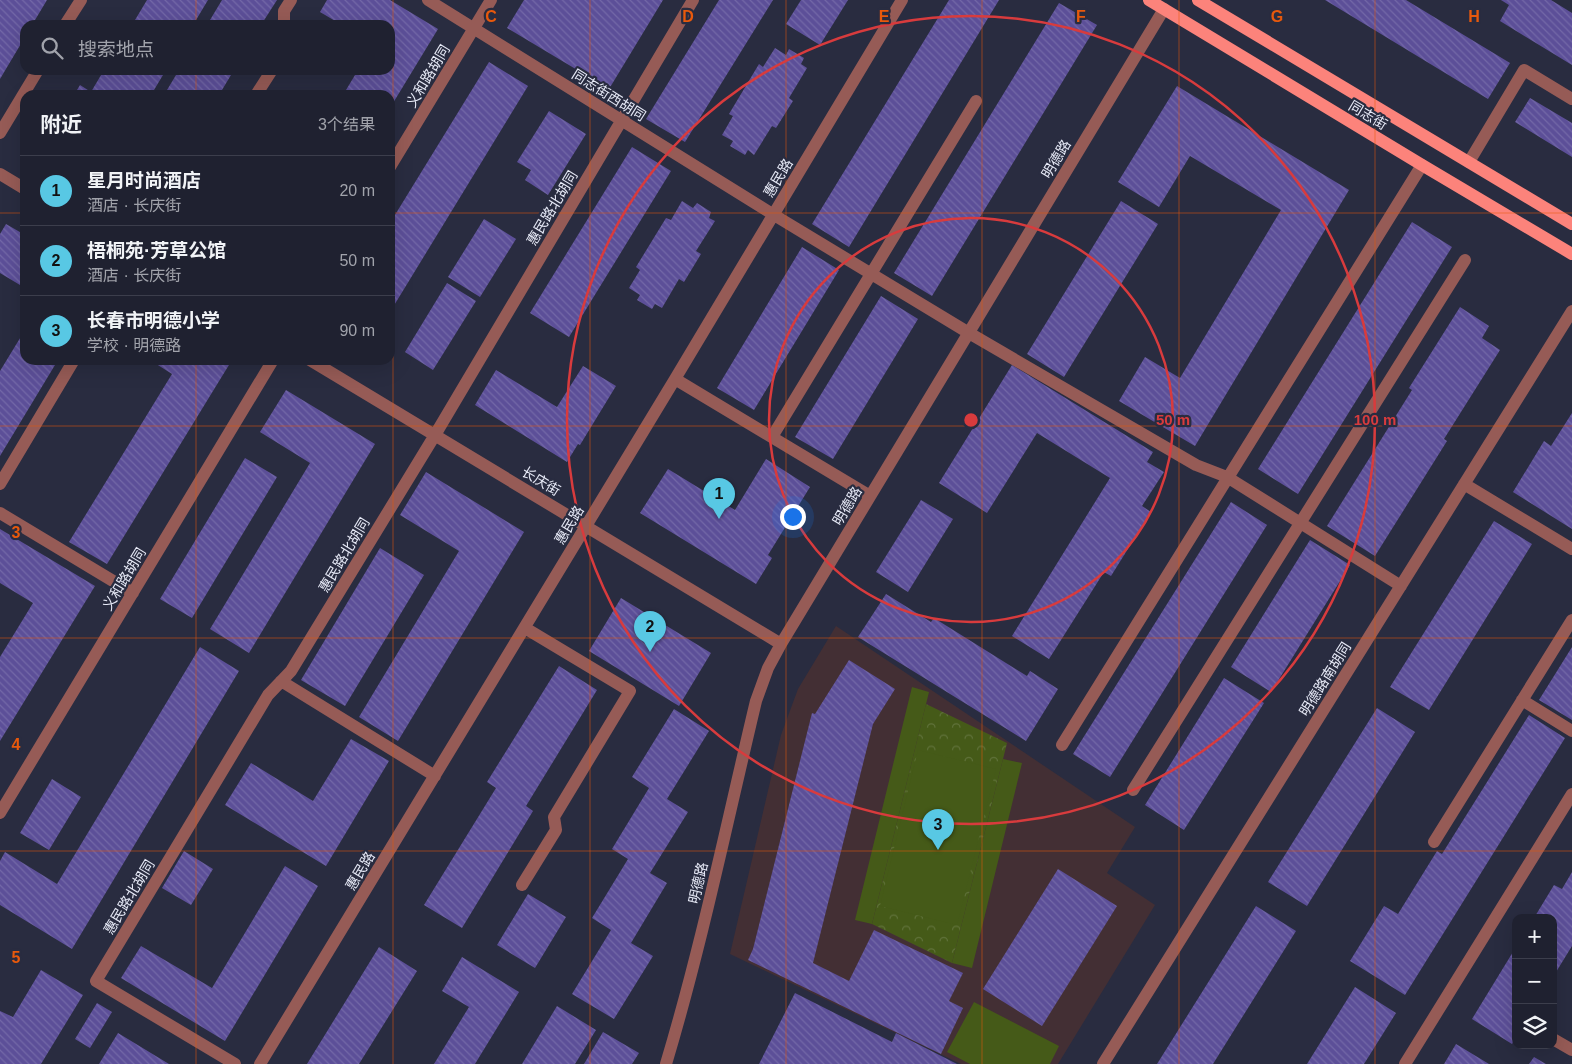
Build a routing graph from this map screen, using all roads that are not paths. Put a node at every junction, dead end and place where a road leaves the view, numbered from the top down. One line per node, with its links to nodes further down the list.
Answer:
1 (81, 0): 10 (street)
2 (291, 0): 11 (street)
3 (428, 0): 12 (street, 同志街西胡同)
4 (491, 0): 12 (street, 义和路胡同)
5 (693, 0): 20 (street, 惠民路北胡同)
6 (902, 0): 27 (street, 惠民路)
7 (1149, 0): 9 (main road, 同志街)
8 (1198, 0): 23 (main road, 同志街)
9 (1164, 9): 24 (main road, 同志街); 33 (street, 明德路)
10 (69, 20)
11 (284, 20)
12 (474, 29): 20 (street, 同志街西胡同); 22 (street, 义和路胡同)
13 (35, 75): 15 (street)
14 (269, 75): 16 (street)
15 (26, 90)
16 (259, 90)
17 (1572, 99): 23 (street)
18 (20, 100): 21 (street)
19 (976, 101): 31 (street)
20 (621, 120): 27 (street, 同志街西胡同); 38 (street, 惠民路北胡同)
21 (0, 133)
22 (395, 159)
23 (1468, 162): 28 (main road, 同志街)
24 (1422, 165): 29 (main road, 同志街); 40 (street)
25 (0, 174): 26 (street)
26 (20, 186)
27 (774, 215): 31 (street, 同志街西胡同); 37 (street, 惠民路)
28 (1572, 224)
29 (1572, 254)
30 (1465, 260): 45 (street)
31 (871, 274): 33 (street, 同志街西胡同); 39 (street)
32 (1572, 311): 42 (street, 明德路南胡同)
33 (969, 333): 40 (street, 同志街西胡同); 43 (street, 明德路)
34 (71, 365): 41 (street)
35 (270, 365): 49 (street, 义和路胡同)
36 (318, 365): 38 (street, 长庆街)
37 (675, 379): 39 (street); 46 (street, 惠民路)
38 (434, 435): 46 (street, 长庆街); 53 (street, 惠民路北胡同)
39 (772, 437): 43 (street)
40 (1227, 477): 45 (street, 同志街西胡同); 56 (street)
41 (0, 484)
42 (1464, 484): 47 (street); 48 (street, 明德路南胡同)
43 (870, 496): 52 (street, 明德路)
44 (0, 512): 49 (street)
45 (1301, 523): 48 (street, 同志街西胡同); 58 (street)
46 (586, 526): 51 (street, 惠民路); 52 (street, 长庆街)
47 (1572, 549)
48 (1401, 586): 68 (street, 明德路南胡同)
49 (133, 593): 60 (street, 义和路胡同)
50 (1572, 620): 54 (street)
51 (525, 628): 57 (street, 惠民路); 62 (street)
52 (781, 644): 67 (street, 明德路)
53 (281, 681): 57 (street); 65 (street, 惠民路北胡同)
54 (1522, 700): 55 (street); 61 (street)
55 (1572, 731)
56 (1062, 745)
57 (435, 776): 66 (street, 惠民路)
58 (1133, 790)
59 (1572, 794): 69 (street)
60 (0, 813)
61 (1434, 842)
62 (522, 885)
63 (1557, 1041): 64 (street)
64 (1572, 1050)
65 (235, 1064)
66 (260, 1064)
67 (666, 1064)
68 (1103, 1064)
69 (1405, 1064)

